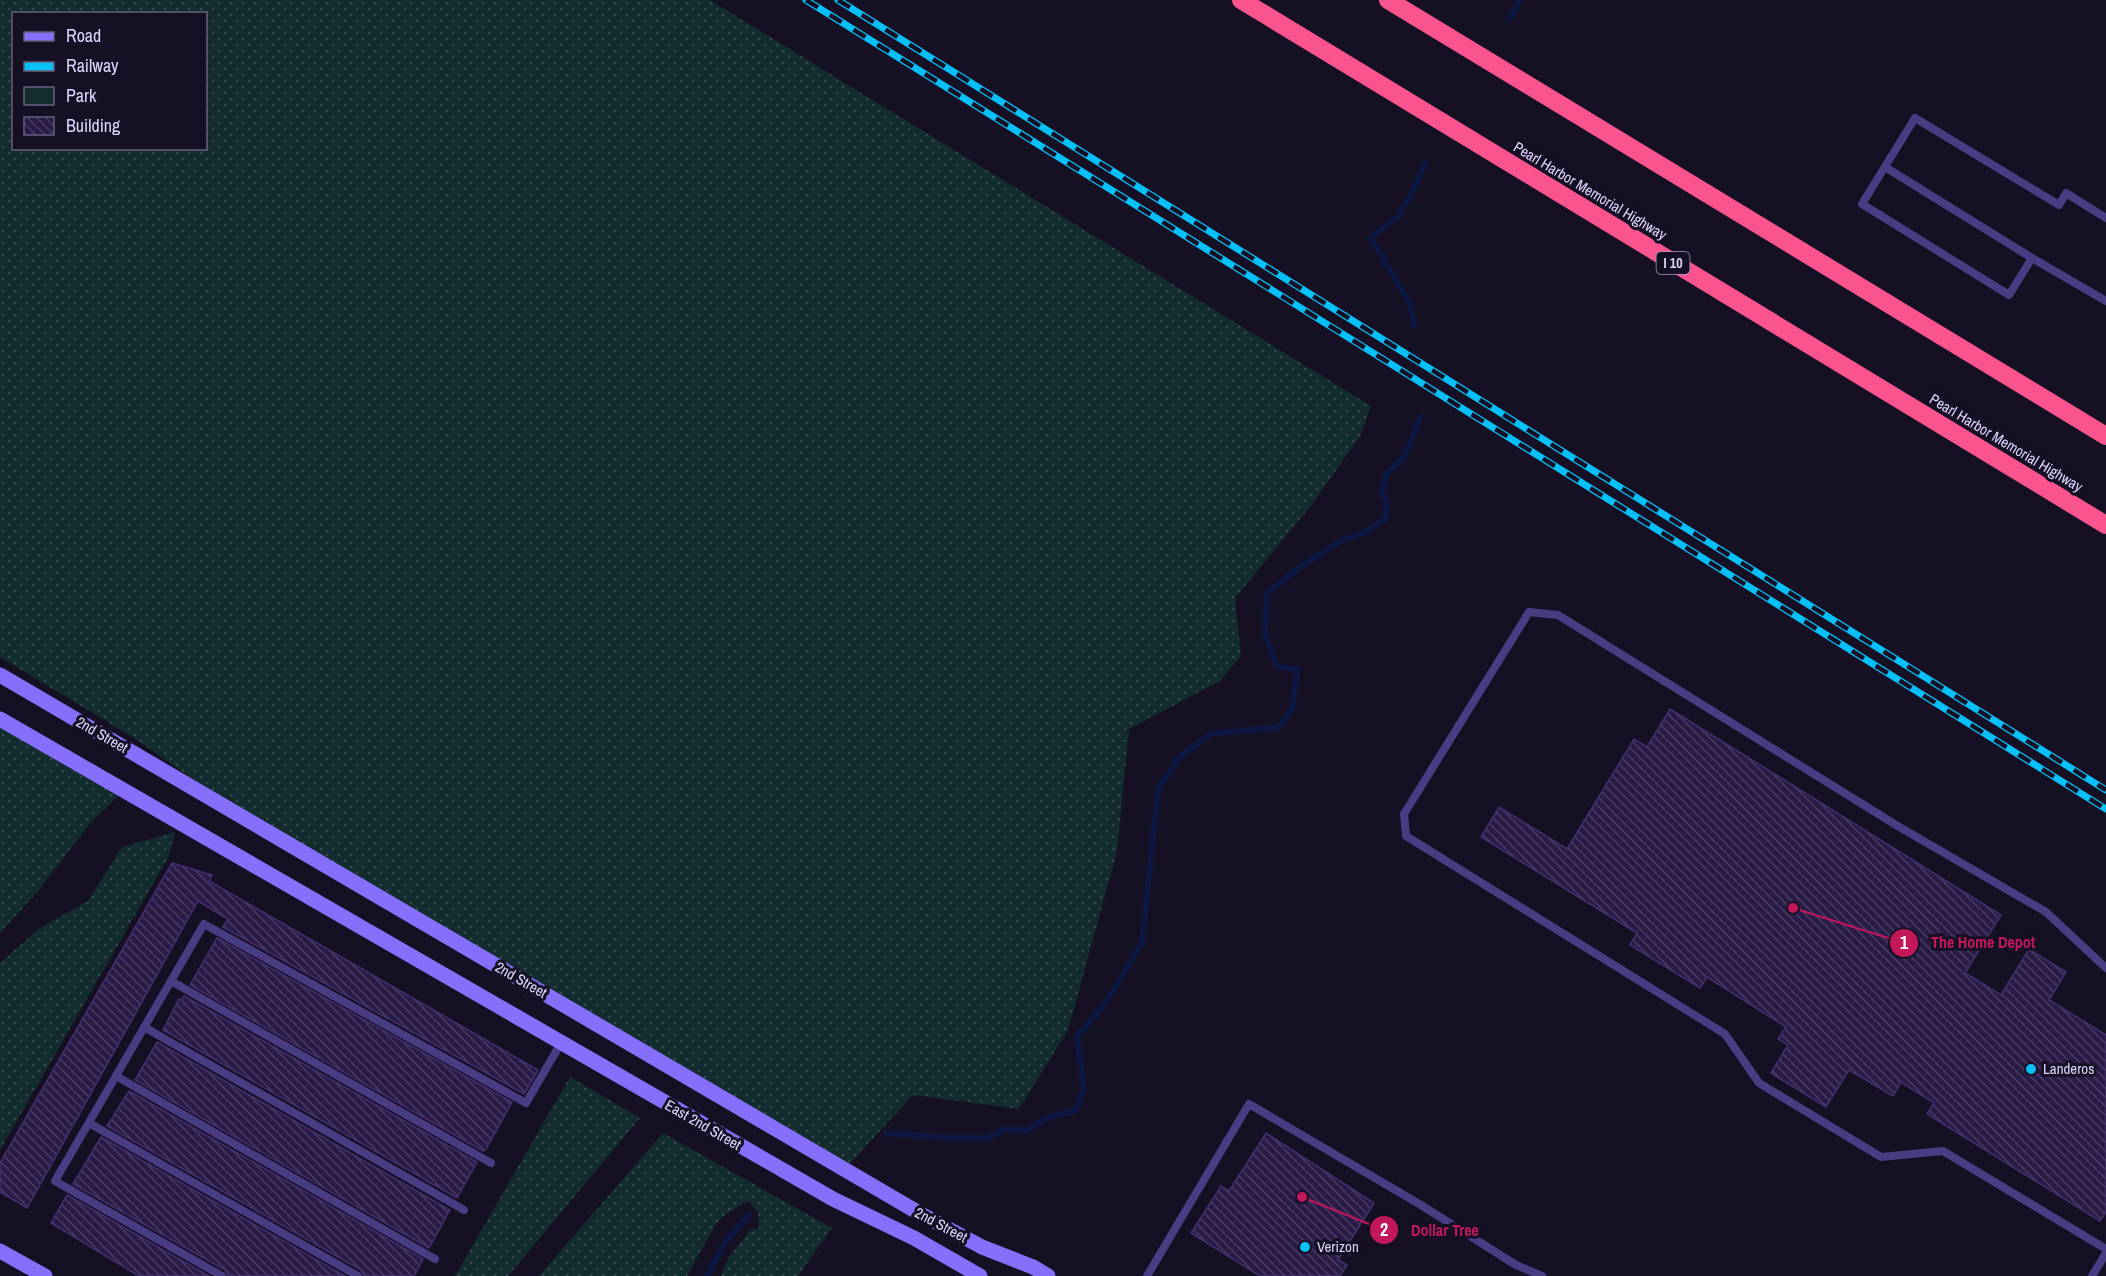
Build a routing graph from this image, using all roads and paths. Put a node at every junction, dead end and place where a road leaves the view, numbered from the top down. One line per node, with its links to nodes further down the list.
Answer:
1 (1241, 0): 8 (highway, Pearl Harbor Memorial Highway / I 10)
2 (1388, 0): 7 (highway)
3 (1885, 167): 4 (lane); 5 (lane); 5 (lane)
4 (2106, 218)
5 (2032, 258): 6 (lane)
6 (2106, 302)
7 (2106, 436)
8 (2106, 525)
9 (0, 675): 27 (street, 2nd Street)
10 (0, 719): 14 (street, East 2nd Street)
11 (2106, 968): 21 (lane)
12 (171, 981): 13 (lane); 14 (lane); 17 (lane)
13 (144, 1028): 15 (lane); 18 (lane)
14 (561, 1043): 19 (street, East 2nd Street)
15 (116, 1076): 16 (lane); 22 (lane)
16 (89, 1123): 24 (lane); 25 (lane)
17 (491, 1163)
18 (464, 1210)
19 (874, 1219): 26 (street, 2nd Street)
20 (0, 1251): 23 (street)
21 (2106, 1251): 30 (lane)
22 (435, 1259)
23 (45, 1276)
24 (222, 1276)
25 (358, 1276)
26 (980, 1276)
27 (1048, 1276)
28 (1147, 1276): 29 (lane)
29 (1542, 1276)
30 (2092, 1276)

